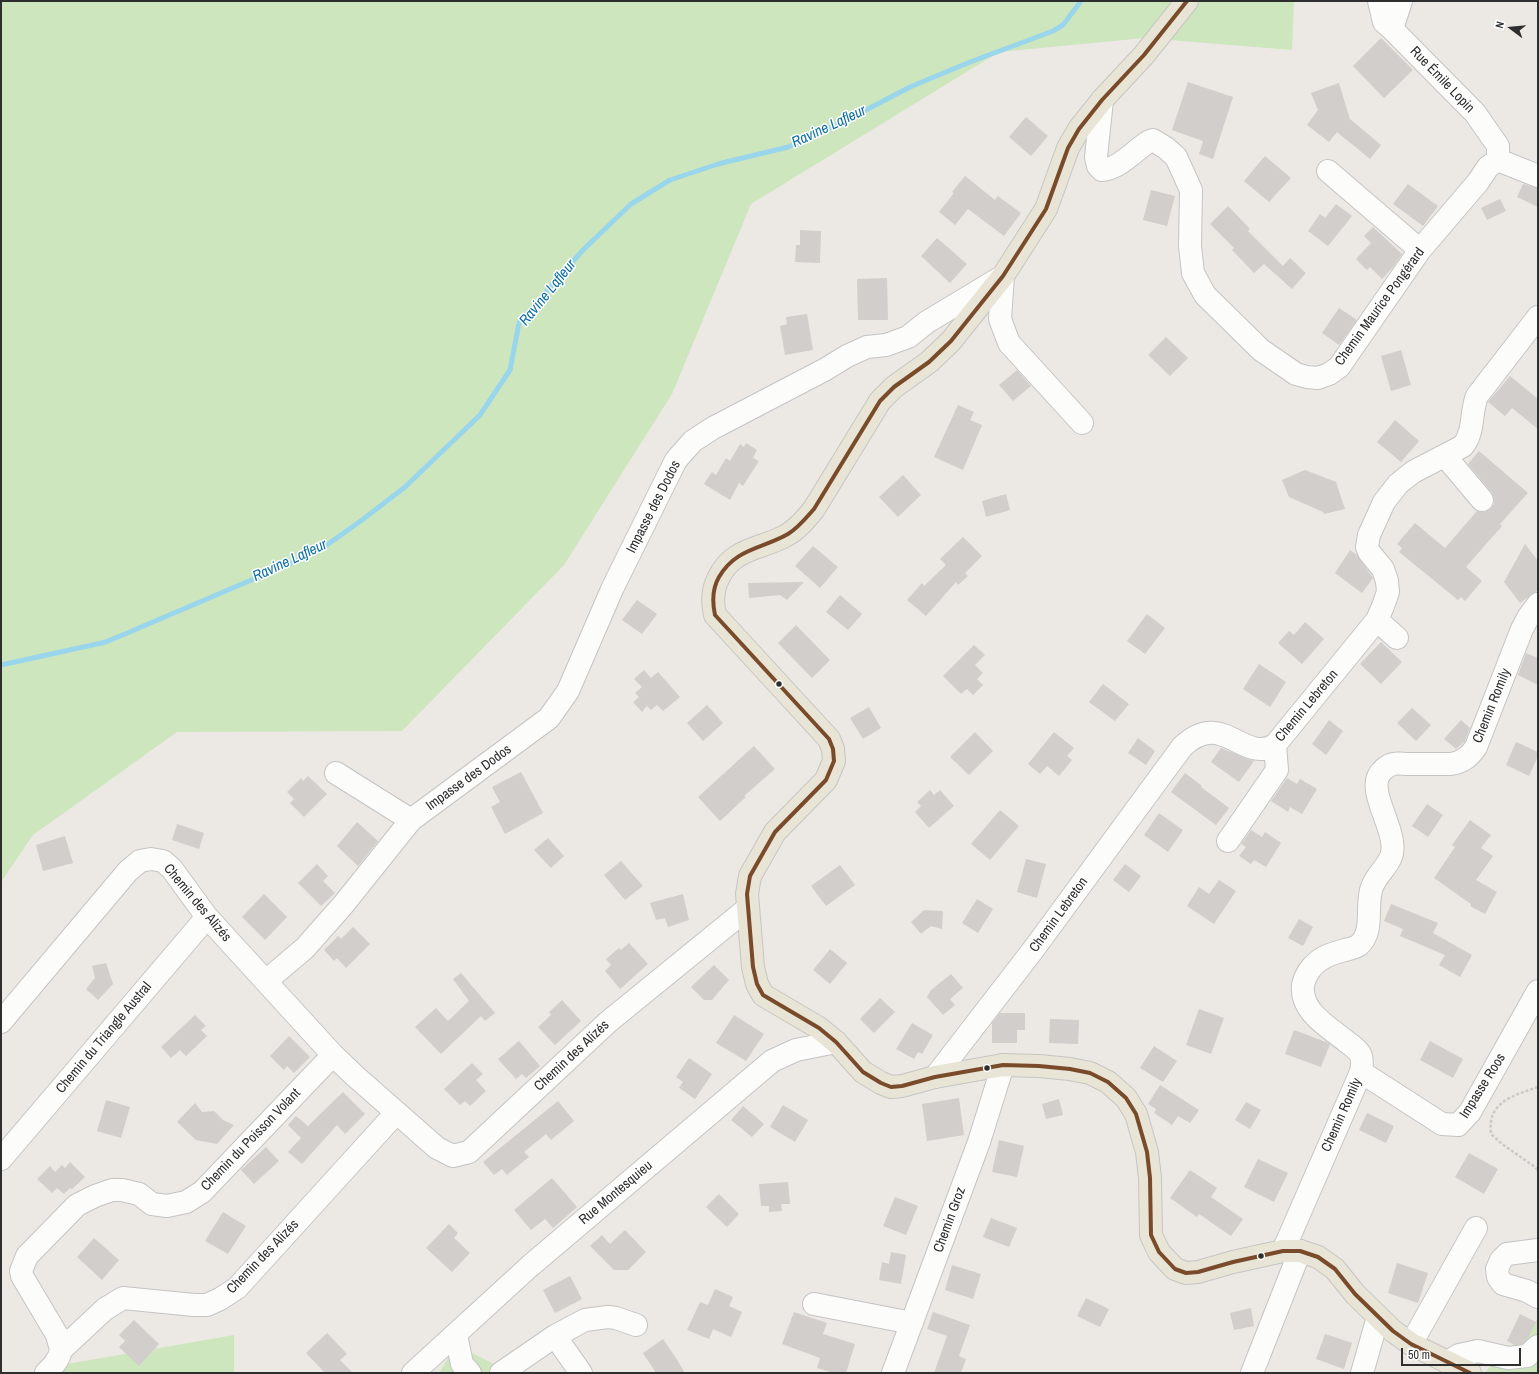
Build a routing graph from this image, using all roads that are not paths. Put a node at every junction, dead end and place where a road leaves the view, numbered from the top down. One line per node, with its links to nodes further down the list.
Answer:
1 (1187, 1): 5 (main road)
2 (1379, 1): 4 (street, Rue Émile Lopin)
3 (1401, 1): 4 (street)
4 (1392, 29): 6 (street, Rue Émile Lopin)
5 (1102, 100): 9 (street, Chemin Maurice Pongérard); 10 (main road)
6 (1498, 160): 8 (street); 9 (street, Chemin Maurice Pongérard)
7 (1328, 171): 9 (street)
8 (1538, 176)
9 (1420, 250)
10 (1003, 276): 12 (street); 20 (street, Impasse des Dodos); 22 (main road)
11 (1538, 317): 13 (street, Chemin Lebreton)
12 (1082, 423)
13 (1445, 456): 14 (street); 16 (street, Chemin Lebreton)
14 (1482, 500)
15 (1538, 604): 30 (street, Chemin Romily)
16 (1377, 620): 17 (street); 18 (street, Chemin Lebreton)
17 (1397, 638)
18 (1275, 745): 21 (street); 31 (street, Chemin Lebreton)
19 (336, 773): 20 (street)
20 (411, 820): 24 (street, Impasse des Dodos)
21 (1228, 841)
22 (748, 908): 27 (main road); 32 (street, Chemin des Alizés)
23 (207, 917): 24 (street, Chemin des Alizés); 26 (street, Chemin des Alizés); 33 (street, Chemin du Triangle Austral)
24 (266, 981): 28 (street, Chemin des Alizés)
25 (1538, 991): 30 (street, Impasse Roos)
26 (1, 1022)
27 (836, 1042): 31 (main road); 42 (street, Rue Montesquieu)
28 (333, 1055): 32 (street, Chemin des Alizés); 46 (street, Chemin du Poisson Volant)
29 (1002, 1065): 31 (main road); 36 (main road); 40 (street, Chemin Groz)
30 (1361, 1072): 36 (street, Chemin Romily)
31 (935, 1077)
32 (396, 1113): 46 (street, Chemin des Alizés)
33 (1, 1160)
34 (1476, 1228): 44 (street)
35 (1538, 1250): 37 (street)
36 (1291, 1251): 39 (main road); 54 (street, Chemin Romily)
37 (1538, 1297)
38 (814, 1304): 40 (street)
39 (1378, 1318): 44 (main road); 55 (street)
40 (912, 1323): 53 (street, Chemin Groz)
41 (636, 1325): 43 (street)
42 (456, 1335): 49 (street, Rue Montesquieu); 50 (street)
43 (555, 1336): 51 (street); 52 (street)
44 (1411, 1344): 47 (main road)
45 (1538, 1346): 47 (street)
46 (61, 1350): 48 (street, Chemin des Alizés)
47 (1447, 1362): 56 (main road)
48 (46, 1373)
49 (413, 1373)
50 (470, 1373)
51 (502, 1373)
52 (581, 1373)
53 (893, 1373)
54 (1252, 1373)
55 (1362, 1373)
56 (1470, 1373)

